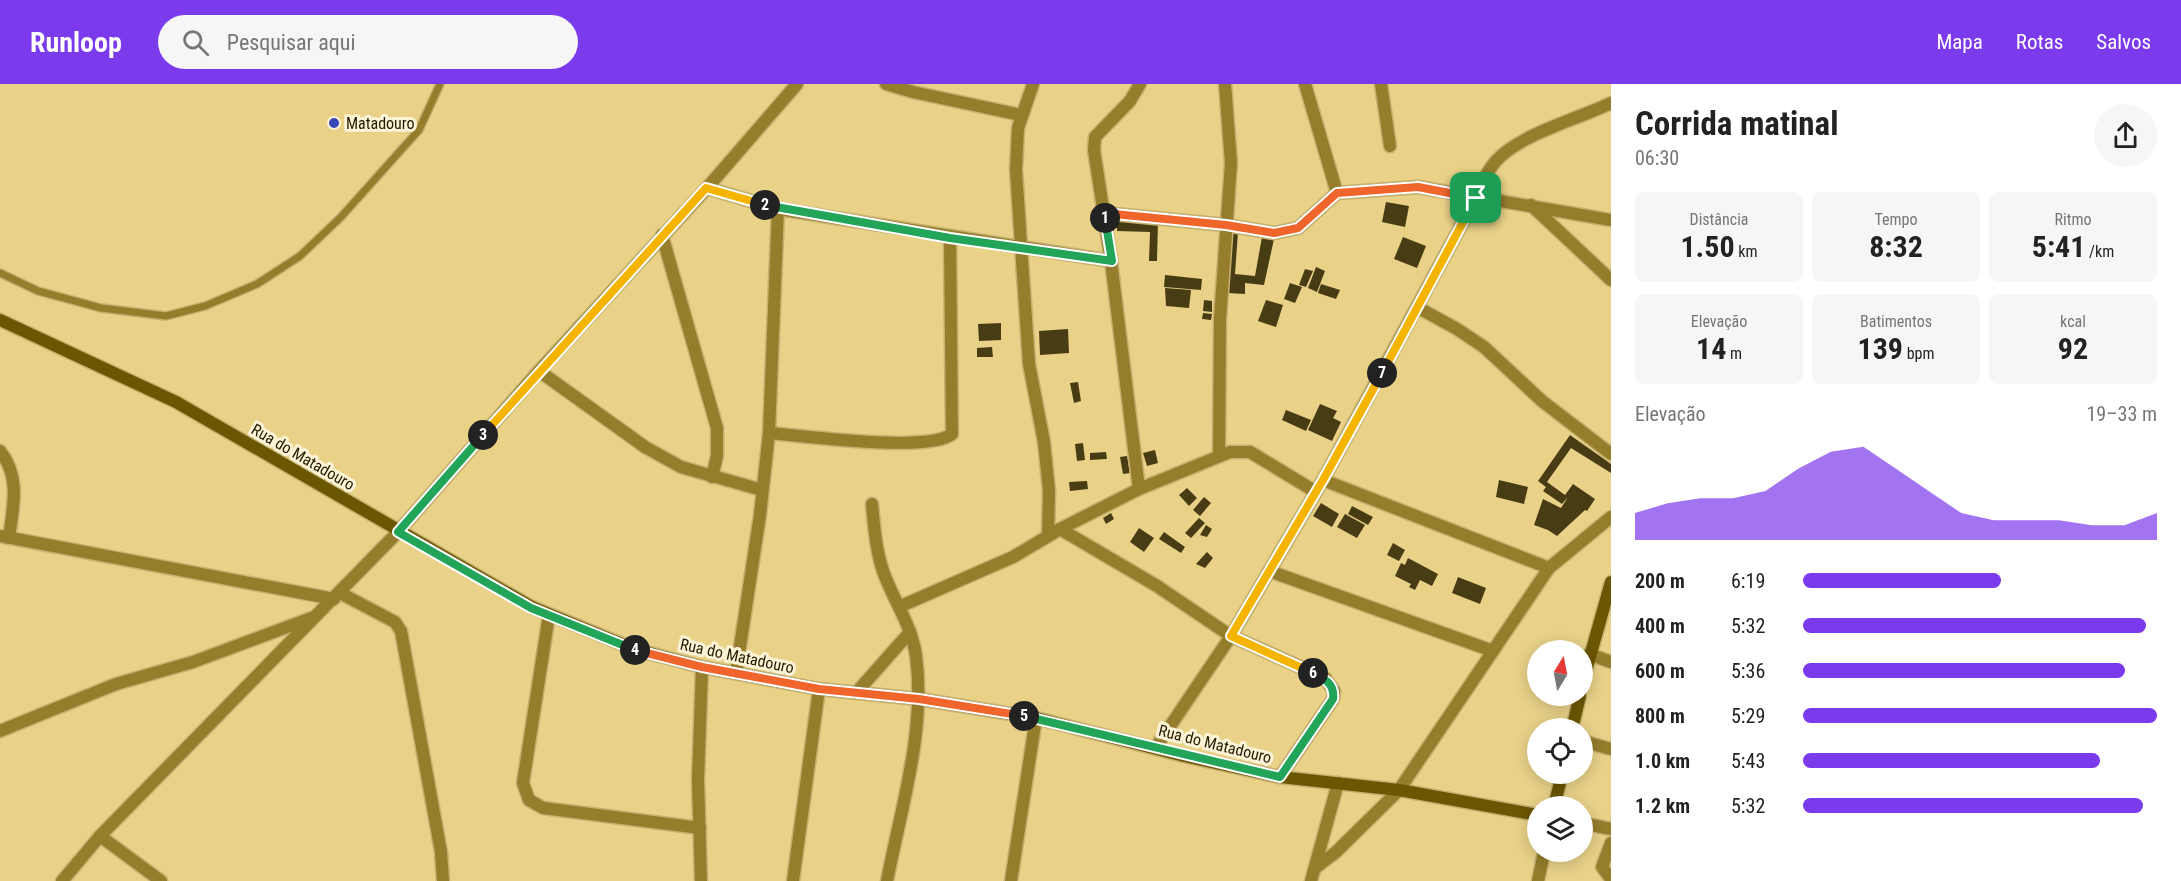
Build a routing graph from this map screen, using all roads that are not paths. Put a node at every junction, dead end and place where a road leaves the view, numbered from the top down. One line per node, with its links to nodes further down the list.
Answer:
1 (440, 84): 24 (lane)
2 (798, 84): 12 (street)
3 (886, 84): 10 (street)
4 (1033, 84): 10 (street)
5 (1140, 84): 17 (street)
6 (1225, 84): 19 (street)
7 (1305, 84): 13 (street)
8 (1381, 84): 11 (street)
9 (1611, 103): 14 (street)
10 (1021, 115): 22 (street)
11 (1390, 146)
12 (706, 188): 16 (street); 20 (street)
13 (1337, 193): 14 (street); 19 (street)
14 (1476, 198): 15 (street); 26 (street)
15 (1530, 205): 18 (street); 25 (street)
16 (778, 209): 21 (street); 29 (street)
17 (1104, 213): 19 (street); 23 (street)
18 (1611, 220)
19 (1226, 225): 32 (street)
20 (662, 235): 28 (street); 33 (street)
21 (950, 238): 22 (street); 29 (street)
22 (1023, 249): 23 (street); 42 (street)
23 (1112, 261): 35 (street)
24 (0, 273)
25 (1611, 280)
26 (1417, 307): 31 (street); 34 (street)
27 (0, 320): 41 (street, Rua do Matadouro)
28 (539, 371): 33 (street); 41 (street)
29 (769, 433): 36 (street)
30 (0, 451): 43 (street)
31 (1611, 454)
32 (1219, 456): 35 (street); 37 (street)
33 (712, 477): 36 (street)
34 (1323, 480): 37 (street); 44 (street)
35 (1139, 489): 40 (street)
36 (762, 490): 58 (street)
37 (1316, 492): 45 (street)
38 (872, 504): 48 (street)
39 (1611, 517): 44 (street)
40 (1060, 529): 42 (street); 52 (street)
41 (398, 532): 47 (street); 50 (street, Rua do Matadouro)
42 (1048, 536): 48 (street)
43 (4, 537): 47 (street)
44 (1549, 568): 54 (street)
45 (1269, 571): 52 (street); 54 (street)
46 (1610, 587): 53 (street)
47 (337, 596): 49 (street); 81 (street)
48 (901, 606): 51 (street)
49 (318, 615): 63 (street); 74 (street)
50 (549, 615): 57 (street, Rua do Matadouro); 72 (street)
51 (910, 632): 60 (street); 61 (street)
52 (1231, 636): 65 (street); 67 (street)
53 (1593, 641)
54 (1493, 651): 69 (street)
55 (1593, 655): 56 (street)
56 (1611, 662)
57 (702, 667): 58 (street, Rua do Matadouro); 72 (street)
58 (736, 673): 59 (street, Rua do Matadouro)
59 (819, 689): 60 (street, Rua do Matadouro); 83 (street)
60 (856, 693): 61 (street, Rua do Matadouro)
61 (919, 699): 62 (street, Rua do Matadouro); 84 (street)
62 (1036, 718): 65 (street, Rua do Matadouro); 85 (street)
63 (0, 731)
64 (1593, 744): 66 (street)
65 (1156, 747): 67 (street, Rua do Matadouro)
66 (1611, 749)
67 (1280, 777): 68 (street, Rua do Matadouro)
68 (1338, 783): 69 (street, Rua do Matadouro); 77 (street)
69 (1399, 790): 70 (street, Rua do Matadouro); 77 (street)
70 (1527, 813)
71 (1593, 826): 73 (street)
72 (700, 828): 82 (street)
73 (1611, 829)
74 (100, 836): 79 (street); 80 (street)
75 (1611, 843): 78 (street)
76 (1542, 862): 86 (street)
77 (1313, 877)
78 (1611, 879)
79 (62, 881)
80 (161, 881)
81 (443, 881)
82 (701, 881)
83 (793, 881)
84 (887, 881)
85 (1011, 881)
86 (1538, 881)

